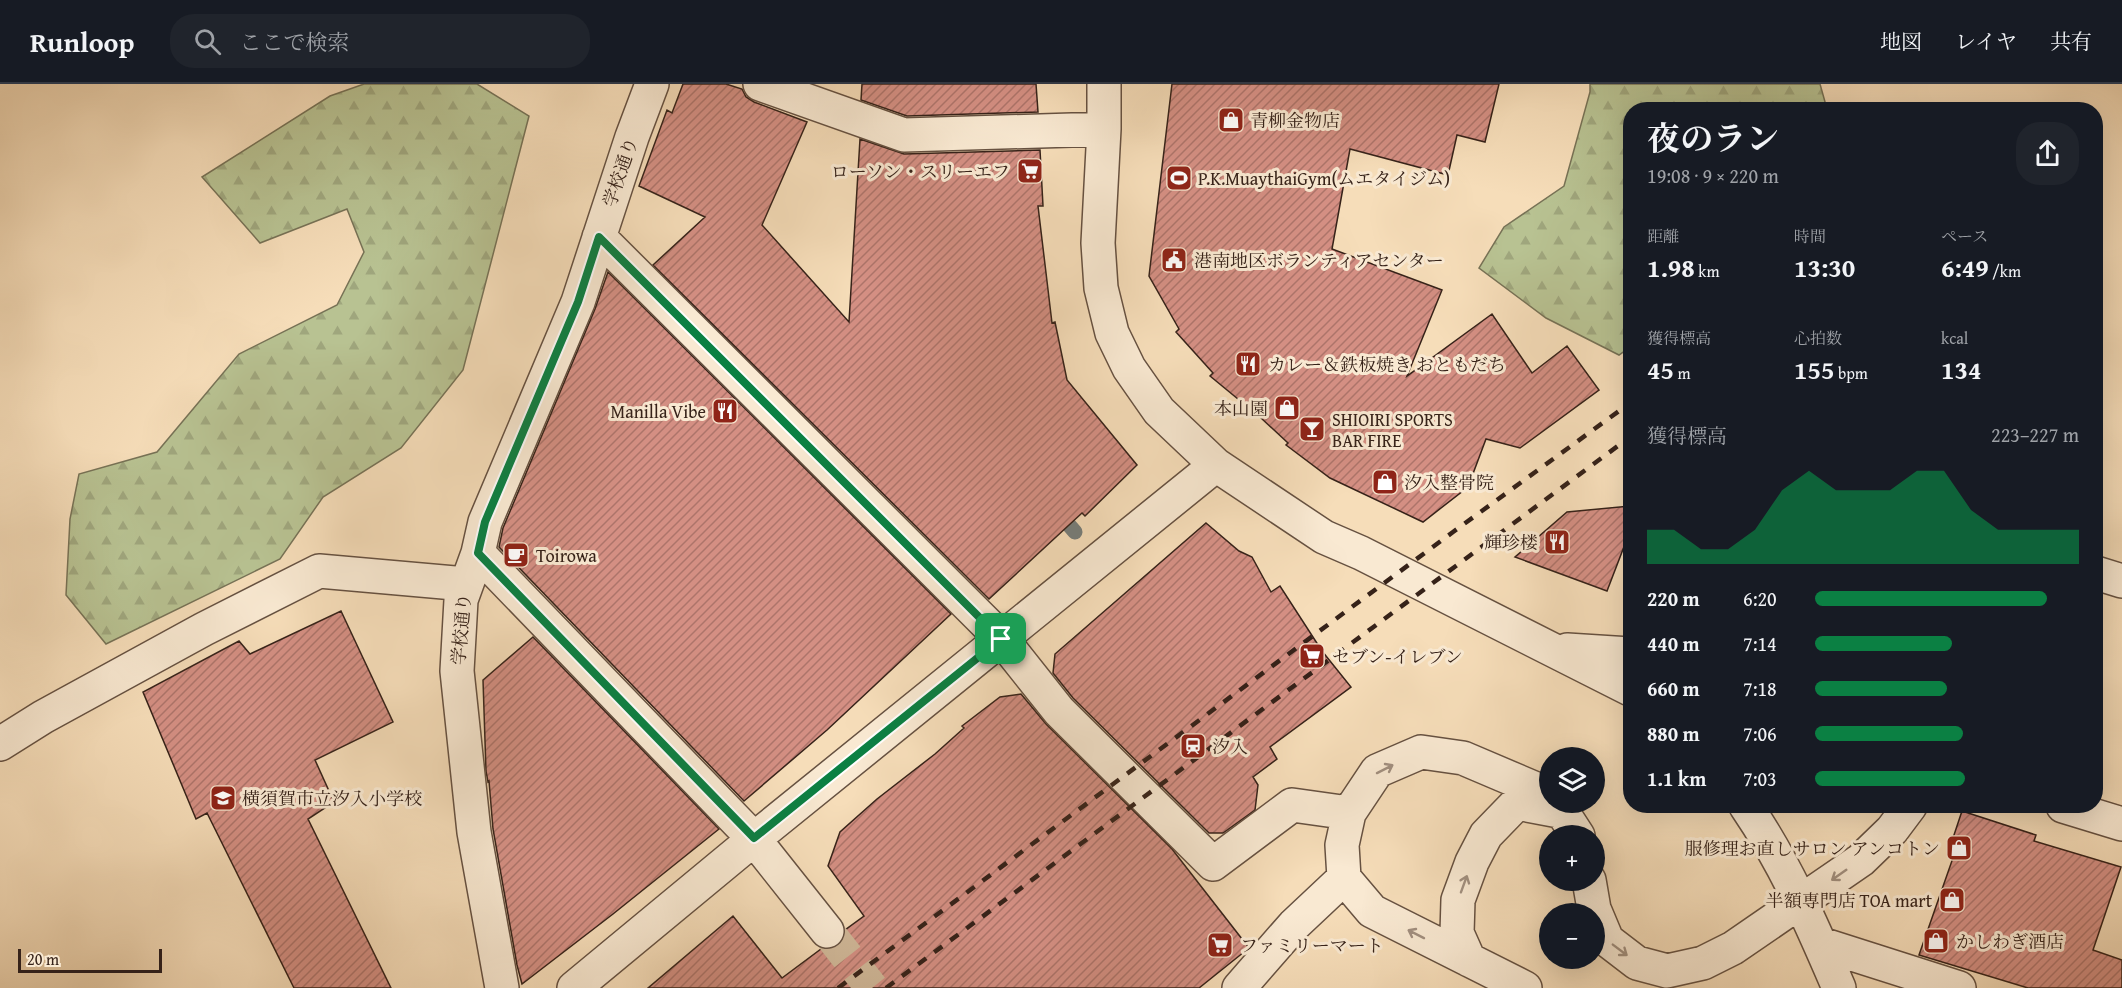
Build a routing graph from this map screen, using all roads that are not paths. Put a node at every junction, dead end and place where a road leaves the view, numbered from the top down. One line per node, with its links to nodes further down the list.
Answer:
1 (652, 84): 5 (street, 学校通り)
2 (760, 84): 4 (street)
3 (1104, 84): 4 (street)
4 (1104, 129): 6 (street)
5 (599, 237): 7 (street, 学校通り); 11 (street)
6 (1215, 465): 11 (street); 12 (street)
7 (478, 553): 10 (street, 学校通り); 23 (street)
8 (2103, 575): 9 (street)
9 (2122, 582)
10 (466, 584): 15 (street); 30 (street, 学校通り)
11 (1001, 639): 18 (street); 23 (street)
12 (1551, 649): 13 (street); 14 (street)
13 (1623, 654)
14 (1623, 685)
15 (0, 744)
16 (1539, 799): 18 (street, one-way to 16)
17 (1539, 807): 29 (street, one-way to 17)
18 (1349, 813): 24 (street)
19 (1751, 813): 26 (street)
20 (1905, 813): 26 (street, one-way to 26)
21 (2086, 813): 22 (street)
22 (2122, 824)
23 (754, 838): 27 (street); 31 (street)
24 (1344, 878): 29 (street, one-way to 24); 32 (street)
25 (1591, 891): 26 (street, one-way to 26)
26 (1802, 902): 28 (street)
27 (827, 931)
28 (1821, 944): 34 (street); 35 (street)
29 (1469, 960): 33 (street)
30 (502, 988)
31 (574, 988)
32 (1239, 988)
33 (1525, 988)
34 (1839, 988)
35 (1959, 988)

